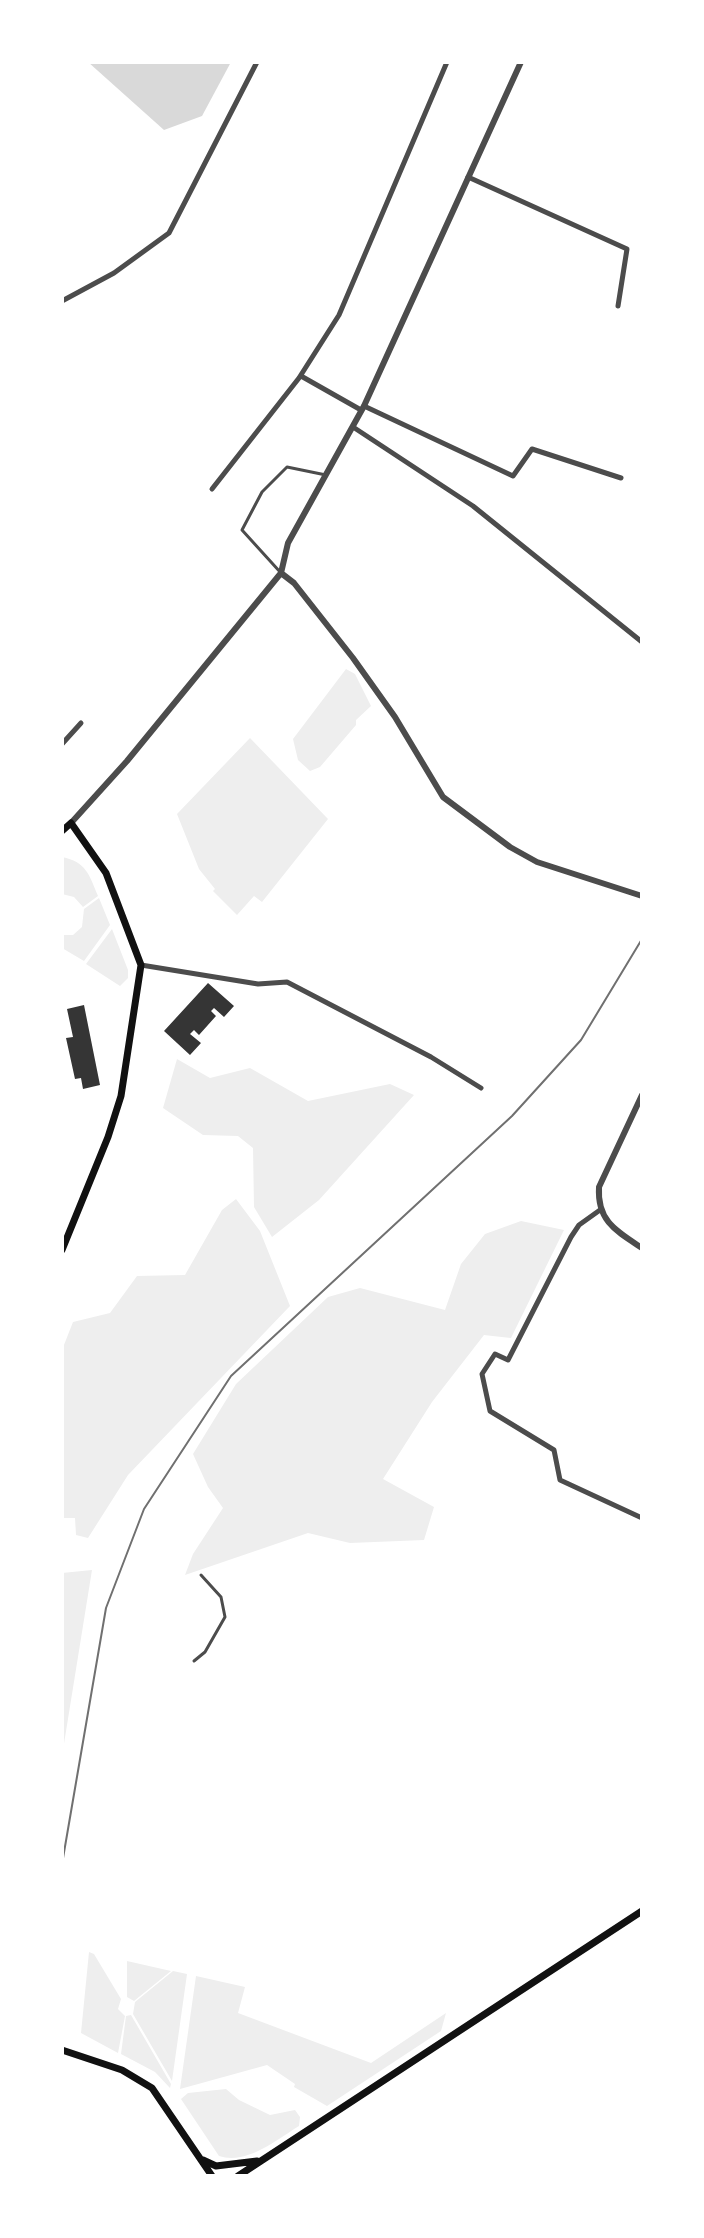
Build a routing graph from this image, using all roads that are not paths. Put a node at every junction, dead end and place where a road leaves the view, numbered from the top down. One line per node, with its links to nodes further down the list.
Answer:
1 (257, 62): 5 (street)
2 (447, 62): 7 (street)
3 (521, 62): 4 (street)
4 (468, 177): 6 (street); 8 (street)
5 (62, 301)
6 (618, 306)
7 (301, 376): 8 (street); 12 (street)
8 (363, 408): 9 (street); 11 (street)
9 (353, 427): 10 (street); 14 (street)
10 (326, 475): 13 (street); 13 (lane)
11 (621, 478)
12 (212, 489)
13 (281, 573): 17 (street); 19 (street)
14 (642, 642)
15 (81, 723): 16 (street)
16 (62, 744)
17 (71, 823): 18 (main road); 20 (main road)
18 (62, 831)
19 (642, 896)
20 (141, 965): 21 (street); 25 (main road)
21 (481, 1088)
22 (642, 1095): 23 (street)
23 (600, 1210): 24 (street); 26 (street)
24 (642, 1248)
25 (62, 1250)
26 (642, 1518)
27 (201, 1575): 28 (lane)
28 (194, 1661)
29 (642, 1911): 32 (main road)
30 (62, 2050): 31 (main road)
31 (201, 2159): 32 (main road); 33 (main road)
32 (264, 2160): 34 (main road); 35 (main road)
33 (212, 2176)
34 (238, 2176)
35 (252, 2176)

